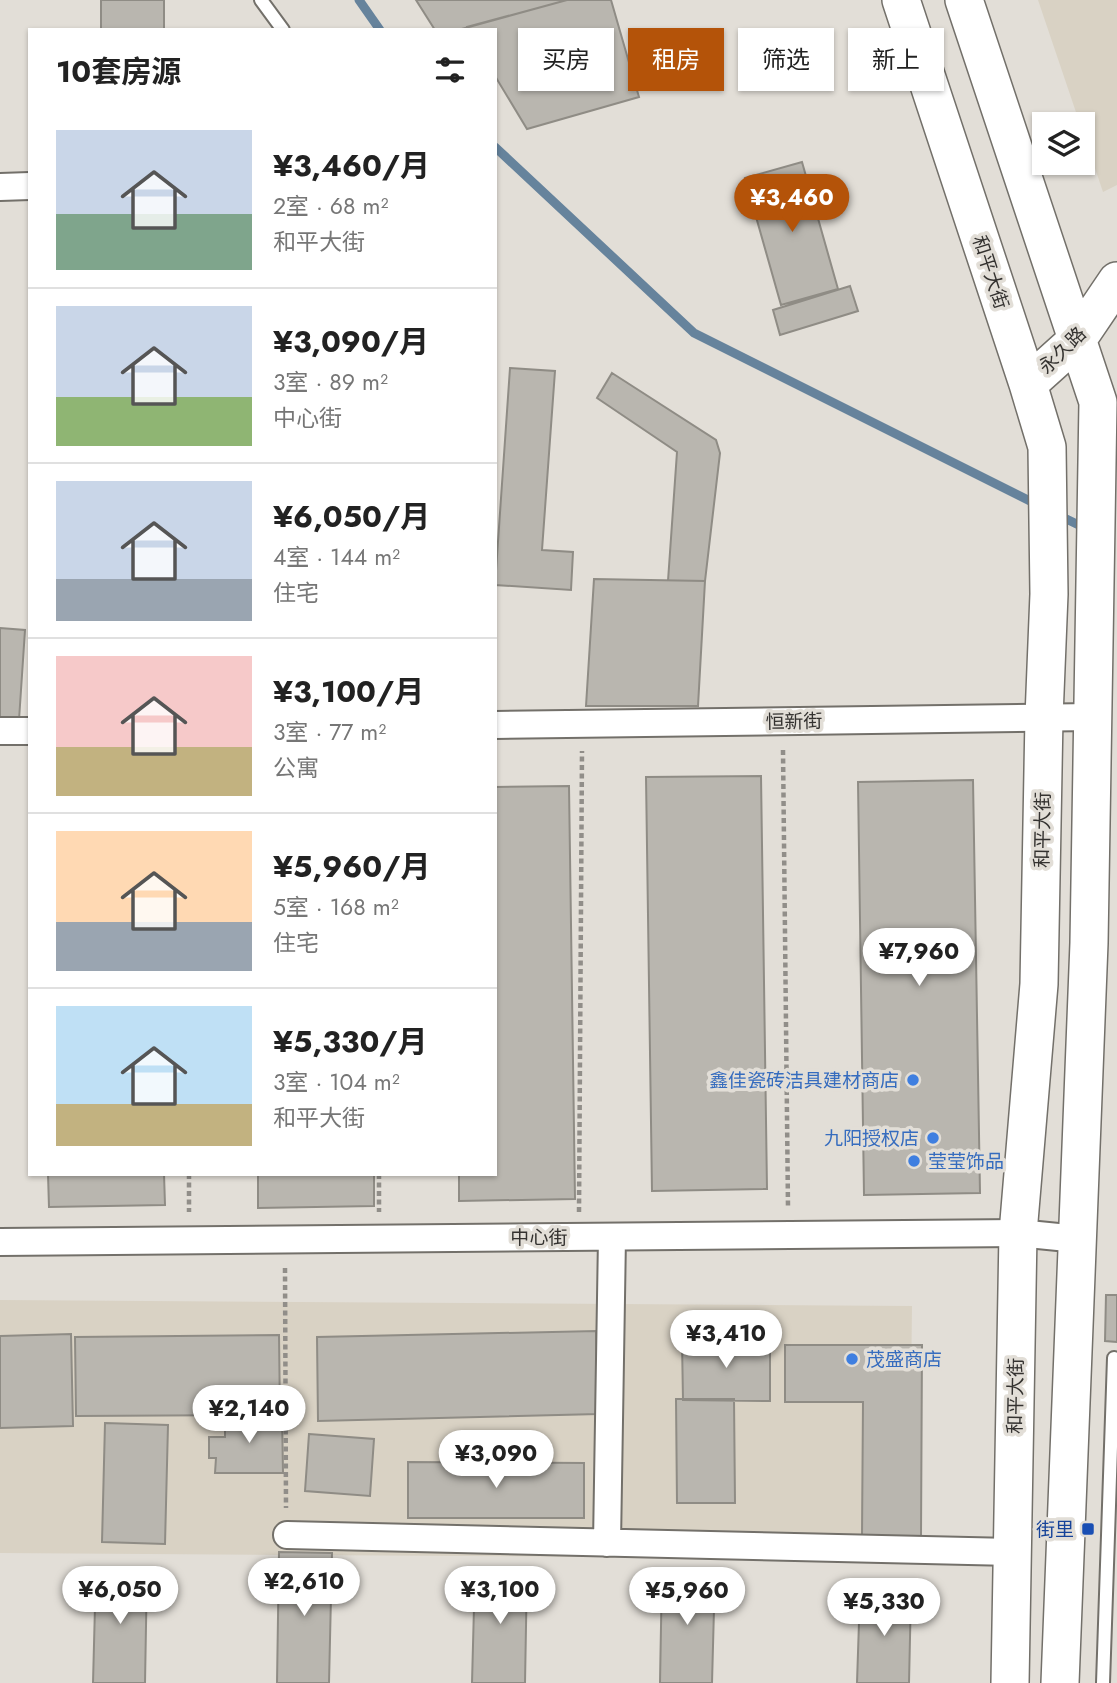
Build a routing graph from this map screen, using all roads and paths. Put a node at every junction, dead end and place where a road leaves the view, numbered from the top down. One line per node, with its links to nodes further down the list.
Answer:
1 (261, 0): 4 (lane)
2 (901, 0): 9 (main road, 和平大街)
3 (964, 0): 8 (main road)
4 (282, 28)
5 (28, 186): 6 (street)
6 (0, 187)
7 (1117, 281): 8 (main road, 永久路)
8 (1077, 340): 9 (main road, 永久路); 11 (main road)
9 (1028, 384): 10 (main road, 和平大街)
10 (1044, 717): 11 (street, 恒新街); 12 (street, 恒新街); 19 (main road, 和平大街)
11 (1093, 717): 25 (main road)
12 (783, 721): 13 (street, 恒新街); 20 (path)
13 (582, 724): 14 (street, 恒新街); 21 (path)
14 (497, 725)
15 (0, 731): 16 (street)
16 (28, 731)
17 (189, 1176): 26 (path)
18 (379, 1176): 23 (path)
19 (1018, 1233): 20 (street, 中心街); 25 (street, 中心街); 31 (main road, 和平大街)
20 (788, 1235): 22 (street, 中心街)
21 (579, 1237): 22 (street, 中心街); 23 (street, 中心街)
22 (611, 1237): 30 (street)
23 (379, 1238): 24 (street, 中心街)
24 (285, 1239): 26 (street, 中心街); 29 (path)
25 (1078, 1239): 33 (main road)
26 (189, 1240): 27 (street, 中心街)
27 (0, 1242)
28 (1114, 1358): 34 (lane)
29 (287, 1535): 30 (street)
30 (607, 1543): 31 (street)
31 (1012, 1552): 32 (main road, 和平大街)
32 (1010, 1683)
33 (1060, 1683)
34 (1103, 1683)

